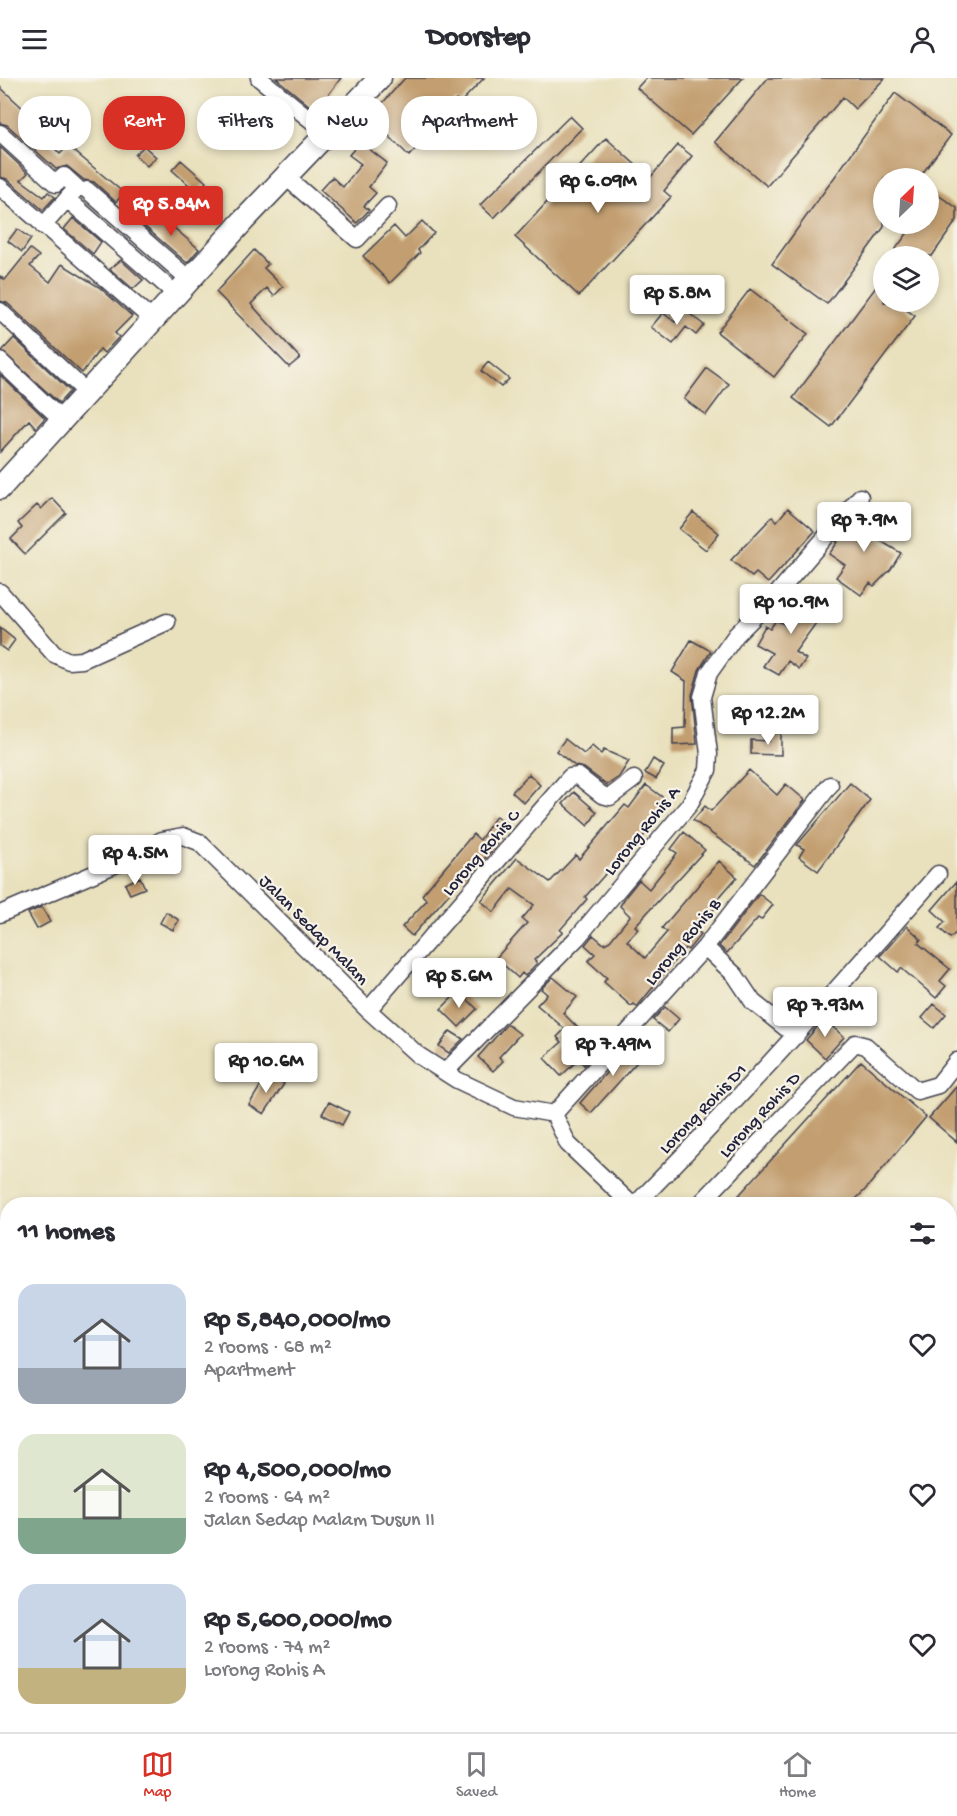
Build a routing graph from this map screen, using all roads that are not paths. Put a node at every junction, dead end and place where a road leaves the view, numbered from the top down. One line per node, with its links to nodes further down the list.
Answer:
1 (260, 78): 4 (street)
2 (380, 78): 3 (main road)
3 (363, 96)
4 (306, 116)
5 (0, 133): 10 (street)
6 (310, 150): 7 (main road)
7 (285, 176): 11 (street); 13 (main road)
8 (0, 187): 12 (street)
9 (87, 190): 13 (street)
10 (67, 199): 12 (street); 13 (street)
11 (388, 206)
12 (43, 226): 15 (street)
13 (184, 287): 15 (main road)
14 (0, 311): 17 (street)
15 (154, 321): 17 (main road)
16 (0, 361): 18 (street)
17 (86, 392): 18 (main road)
18 (62, 420): 19 (main road)
19 (0, 488)
20 (860, 497): 31 (street, Lorong Rohis A)
21 (0, 592): 22 (street)
22 (168, 622)
23 (634, 779): 28 (street, Lorong Rohis C)
24 (830, 785): 27 (street, Lorong Rohis B)
25 (938, 874): 29 (street, Lorong Rohis D1)
26 (0, 914): 28 (street, Jalan Sedap Malam)
27 (705, 948): 29 (street); 32 (street, Lorong Rohis B)
28 (368, 1010): 31 (street, Jalan Sedap Malam)
29 (796, 1036): 34 (street, Lorong Rohis D1)
30 (957, 1061): 35 (street, Lorong Rohis D)
31 (445, 1072): 32 (street, Jalan Sedap Malam)
32 (554, 1114): 33 (street)
33 (624, 1197)
34 (643, 1197)
35 (707, 1197)

